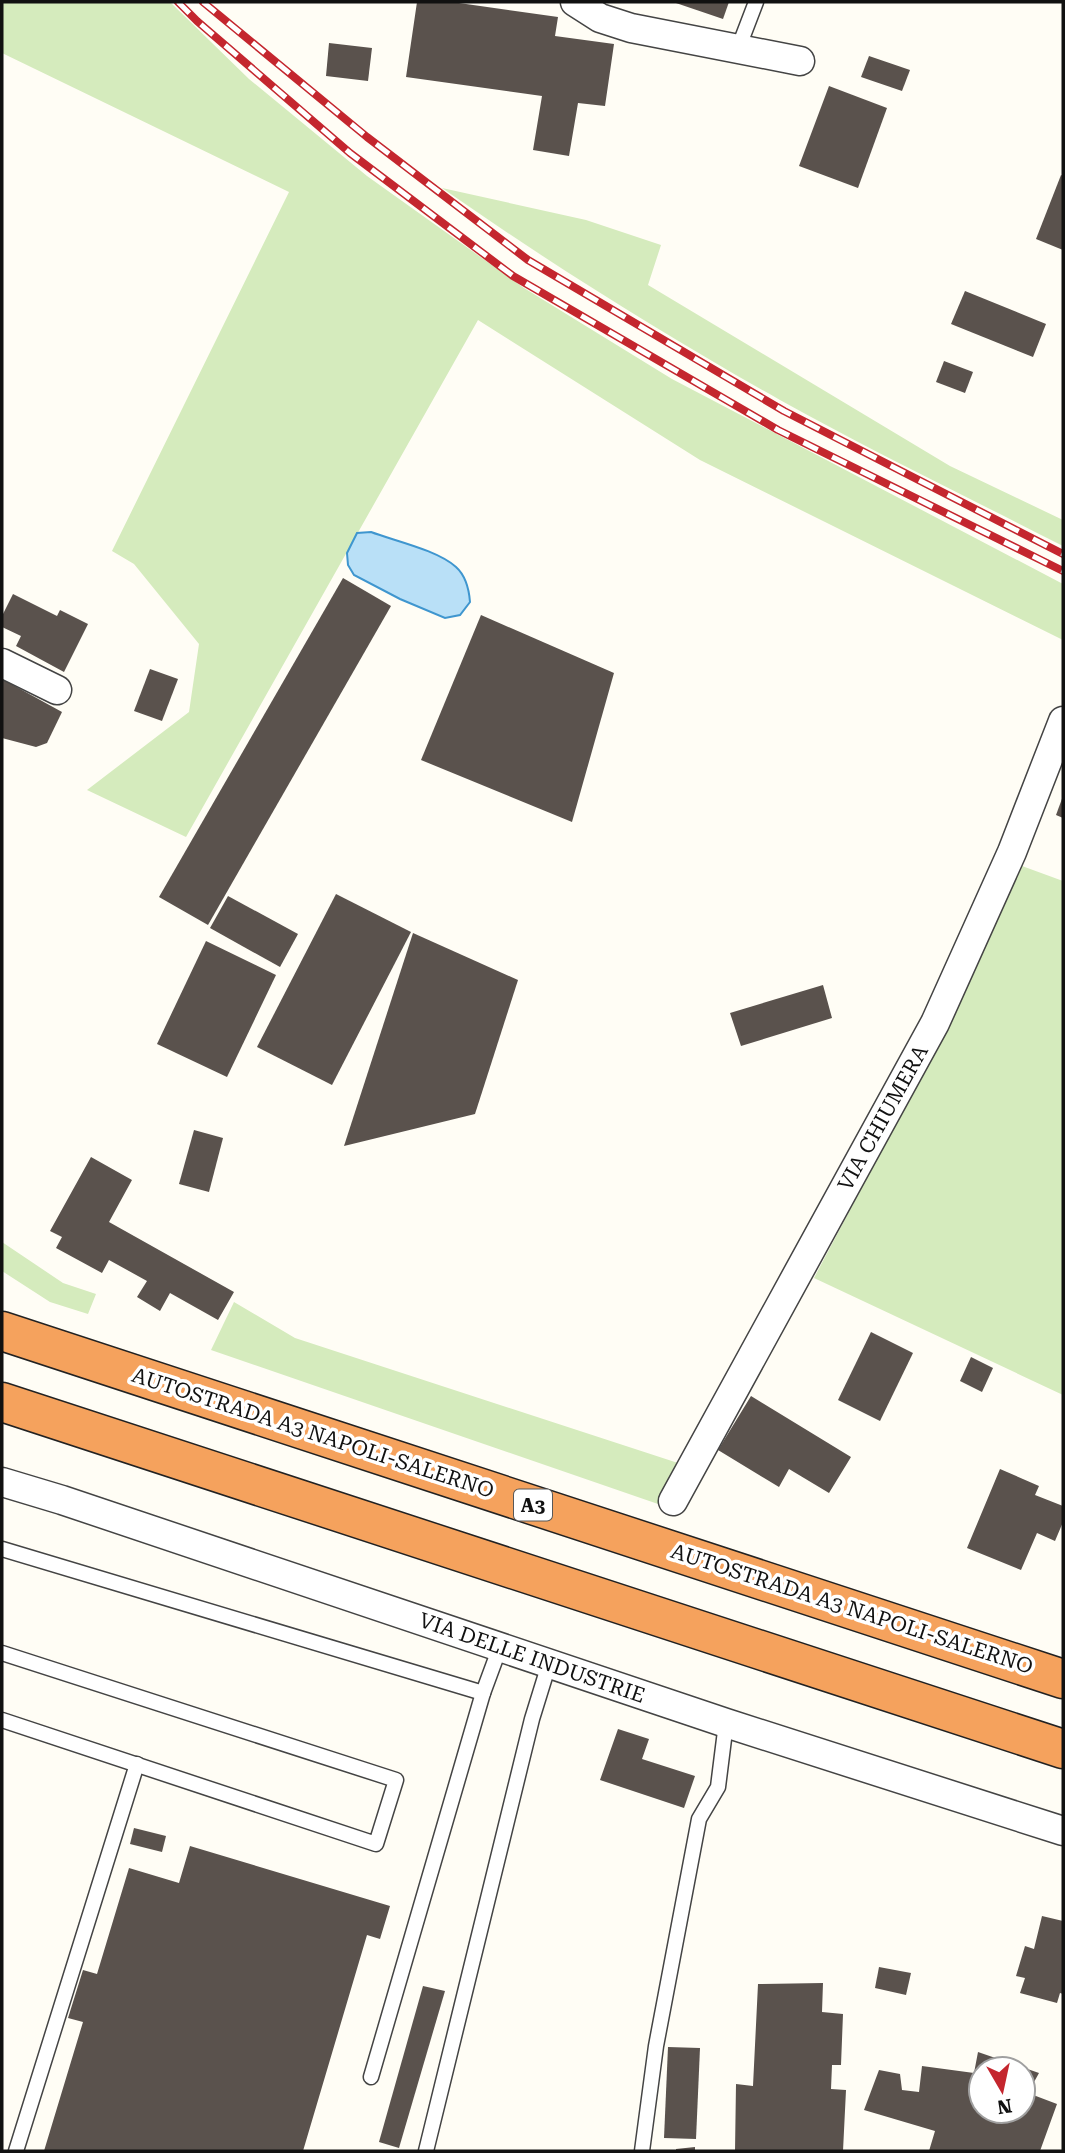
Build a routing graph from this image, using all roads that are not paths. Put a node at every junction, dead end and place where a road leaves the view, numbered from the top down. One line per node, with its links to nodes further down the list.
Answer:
1 (575, 2): 3 (street)
2 (755, 2): 3 (lane)
3 (738, 49): 4 (street)
4 (800, 61)
5 (2, 663): 6 (street)
6 (57, 690)
7 (1063, 721): 11 (street, VIA CHIUMERA)
8 (2, 1331): 16 (highway, AUTOSTRADA A3 NAPOLI-SALERNO / A3)
9 (2, 1402): 20 (highway)
10 (2, 1482): 13 (street, VIA DELLE INDUSTRIE)
11 (673, 1501)
12 (2, 1549): 17 (lane)
13 (500, 1647): 15 (street, VIA DELLE INDUSTRIE); 17 (lane)
14 (2, 1653): 21 (lane)
15 (549, 1664): 19 (street, VIA DELLE INDUSTRIE); 25 (lane)
16 (1063, 1679)
17 (483, 1693): 23 (lane)
18 (2, 1720): 21 (lane)
19 (726, 1724): 22 (street, VIA DELLE INDUSTRIE); 26 (lane)
20 (1063, 1749)
21 (137, 1764): 24 (lane)
22 (1063, 1831)
23 (371, 2077)
24 (16, 2151)
25 (426, 2151)
26 (642, 2151)

